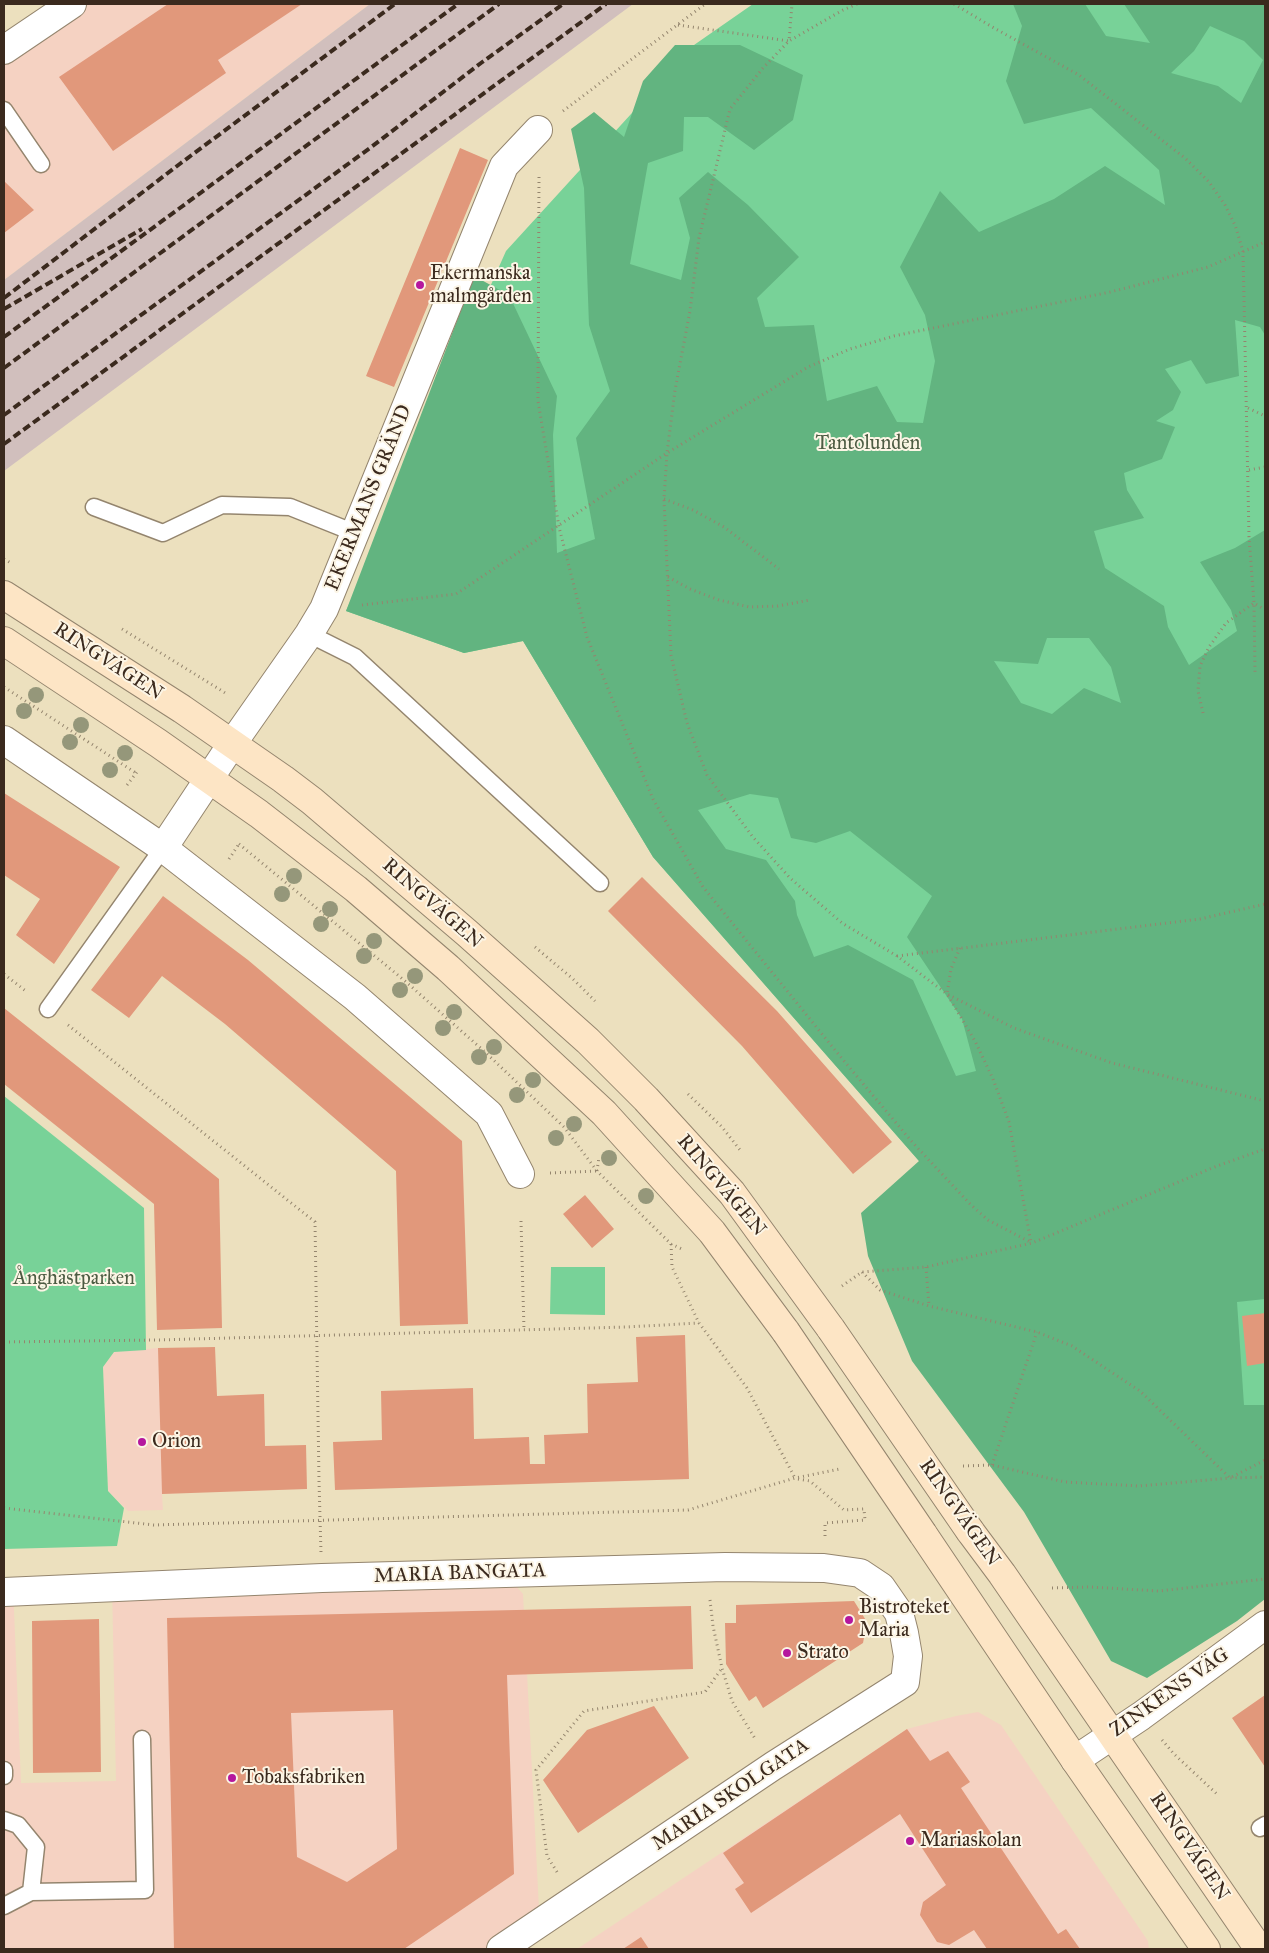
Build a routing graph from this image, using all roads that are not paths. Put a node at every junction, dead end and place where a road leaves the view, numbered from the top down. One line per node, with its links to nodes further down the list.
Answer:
1 (72, 4): 2 (street)
2 (4, 50)
3 (4, 110): 5 (lane)
4 (538, 130): 7 (street, EKERMANS GRÄND)
5 (41, 164)
6 (94, 507): 7 (lane)
7 (355, 533): 9 (street, EKERMANS GRÄND)
8 (4, 595): 12 (main road, RINGVÄGEN)
9 (309, 634): 12 (street, EKERMANS GRÄND); 15 (lane)
10 (4, 641): 13 (main road, RINGVÄGEN)
11 (4, 740): 14 (street)
12 (232, 744): 13 (street, EKERMANS GRÄND); 21 (main road, RINGVÄGEN, bridge)
13 (209, 778): 14 (street, EKERMANS GRÄND); 23 (main road, RINGVÄGEN, bridge)
14 (163, 848): 16 (lane); 17 (street)
15 (600, 884)
16 (48, 1009)
17 (520, 1174)
18 (4, 1592): 19 (street, MARIA BANGATA)
19 (899, 1613): 29 (street, MARIA SKOLGATA)
20 (1265, 1625): 21 (street, ZINKENS VÄG)
21 (1111, 1734): 23 (street, ZINKENS VÄG); 31 (main road, RINGVÄGEN)
22 (142, 1739): 27 (lane)
23 (1074, 1760): 30 (main road, RINGVÄGEN)
24 (4, 1770): 25 (lane)
25 (4, 1776)
26 (4, 1820): 27 (lane)
27 (31, 1892): 28 (lane)
28 (4, 1906)
29 (501, 1949)
30 (1206, 1949)
31 (1259, 1949)

